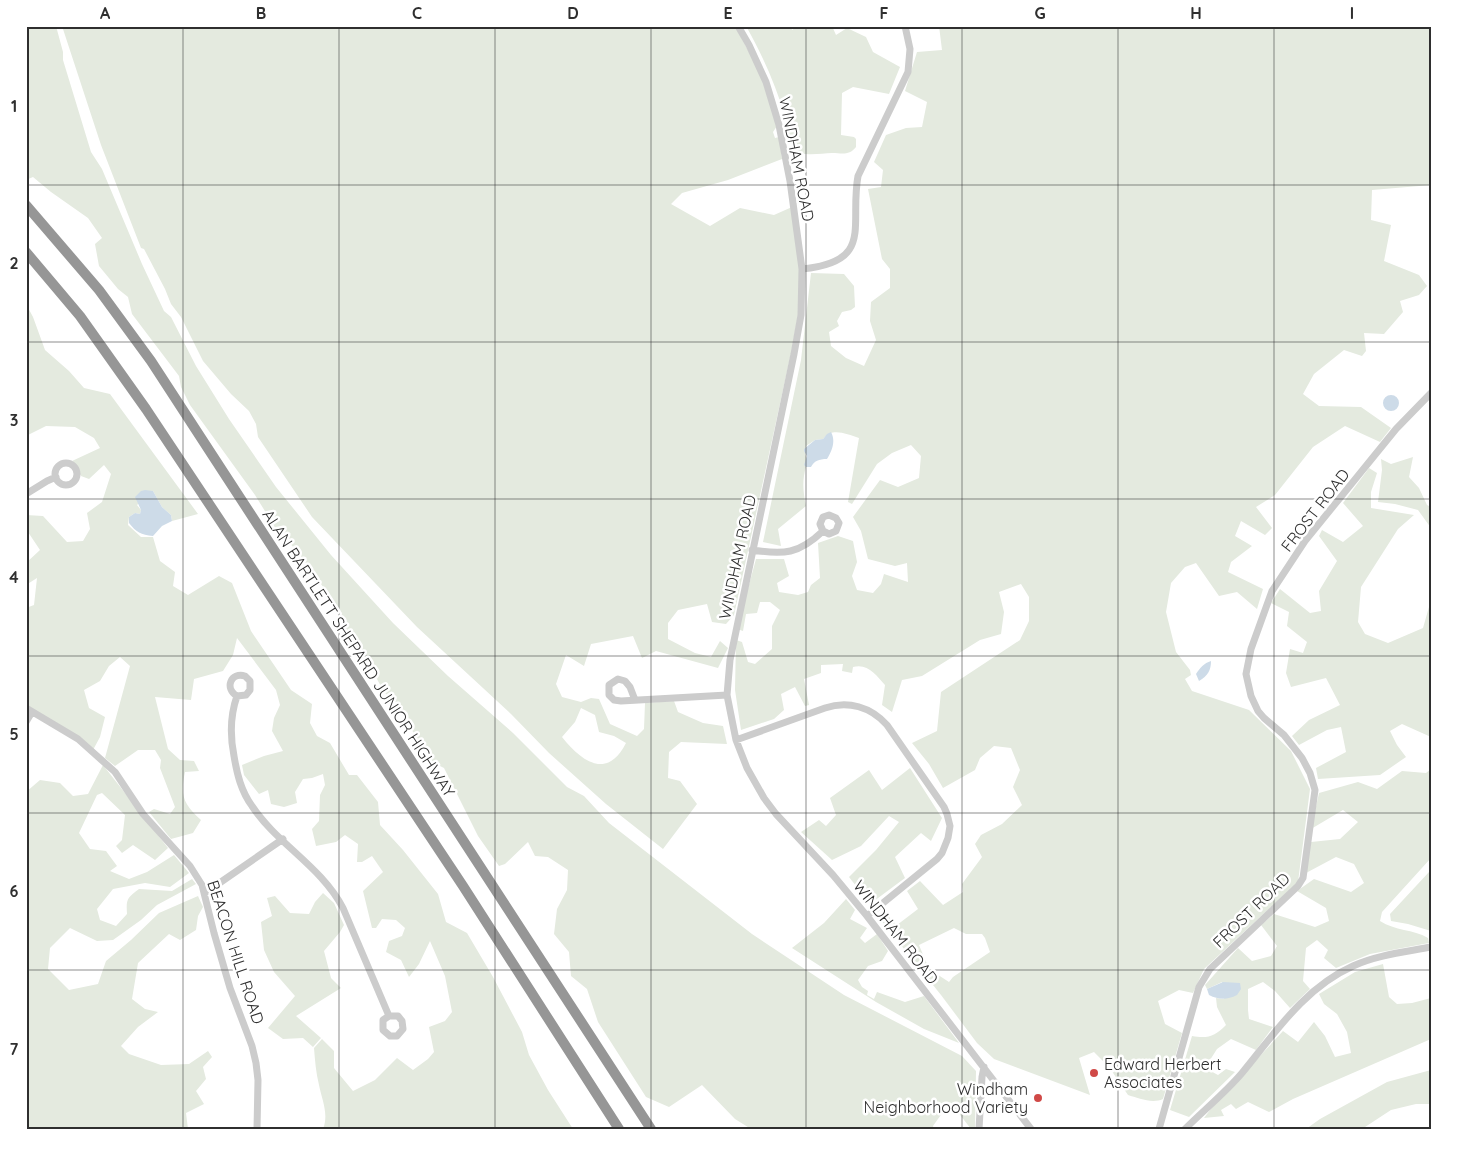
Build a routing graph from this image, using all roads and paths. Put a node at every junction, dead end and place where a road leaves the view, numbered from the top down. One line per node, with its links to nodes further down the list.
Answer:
1 (738, 26): 5 (street, WINDHAM ROAD)
2 (905, 26): 5 (street)
3 (26, 205): 25 (highway, ALAN BARTLETT SHEPARD JUNIOR HIGHWAY)
4 (26, 252): 24 (highway)
5 (802, 269): 10 (street, WINDHAM ROAD)
6 (1431, 393): 28 (street, FROST ROAD)
7 (56, 477): 8 (street)
8 (26, 494)
9 (823, 531): 10 (street)
10 (752, 550): 11 (street, WINDHAM ROAD)
11 (728, 695): 13 (street); 16 (street, WINDHAM ROAD)
12 (236, 696): 17 (street)
13 (635, 700)
14 (29, 710): 15 (street); 18 (street, BEACON HILL ROAD)
15 (26, 722)
16 (736, 740): 19 (street, WINDHAM ROAD); 19 (street)
17 (282, 839): 18 (street); 21 (street)
18 (205, 893): 23 (street, BEACON HILL ROAD)
19 (867, 916): 22 (street, WINDHAM ROAD)
20 (1431, 947): 29 (street)
21 (388, 1016)
22 (984, 1067): 26 (street); 27 (street, WINDHAM ROAD)
23 (257, 1129)
24 (619, 1129)
25 (651, 1129)
26 (979, 1129)
27 (1031, 1129)
28 (1159, 1129)
29 (1185, 1129)

